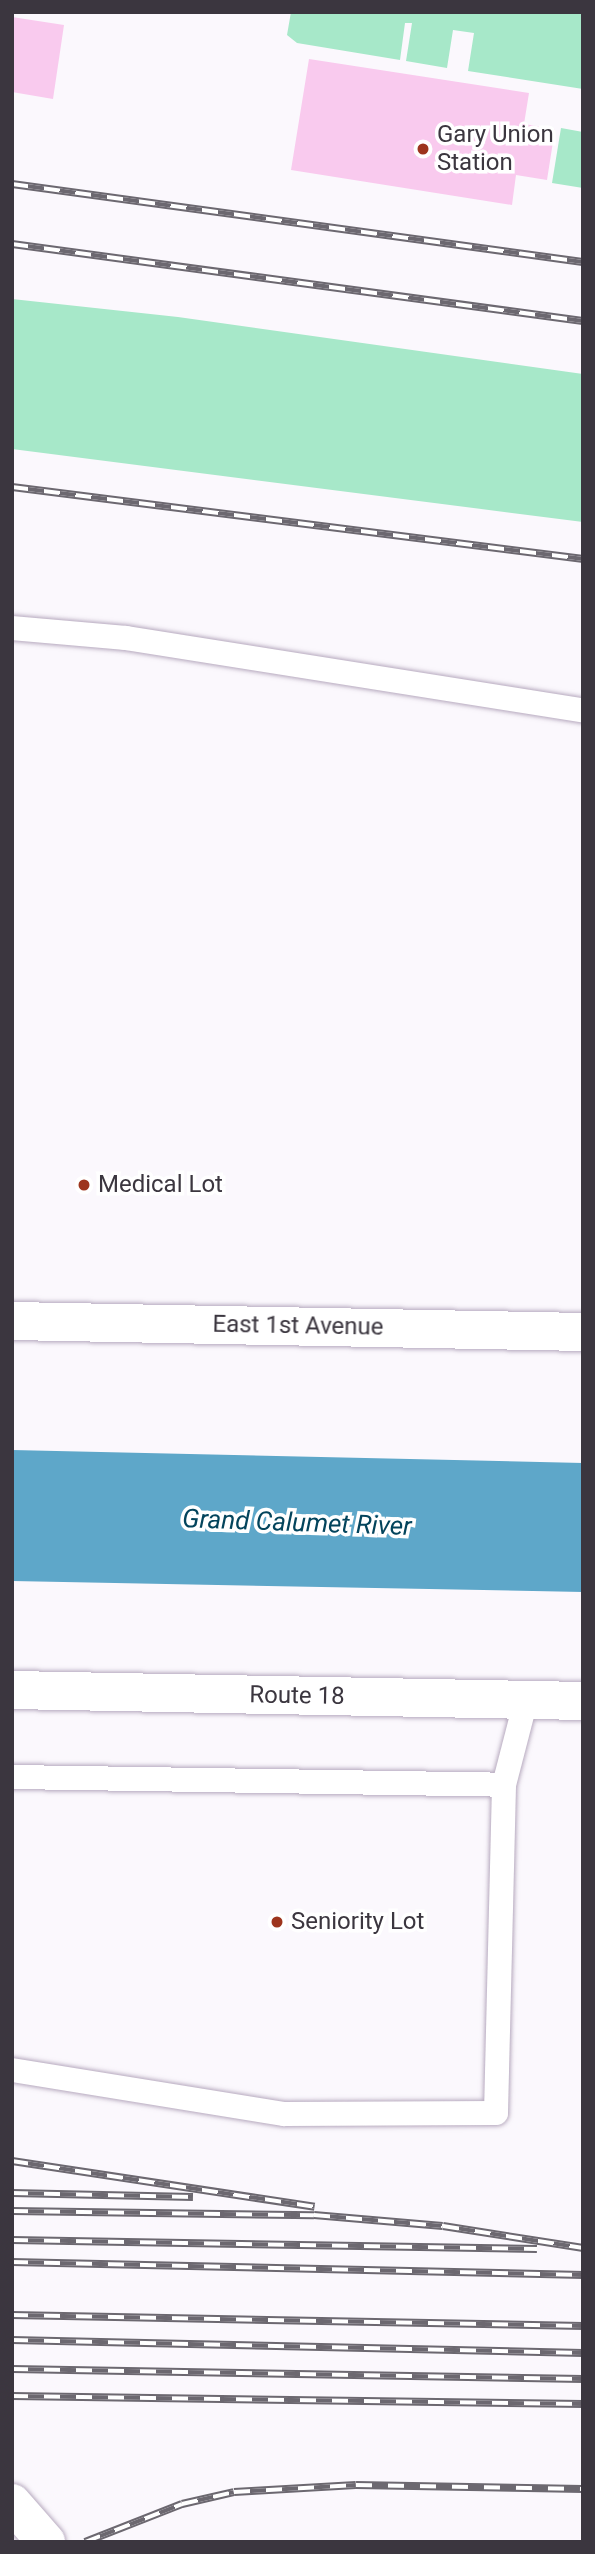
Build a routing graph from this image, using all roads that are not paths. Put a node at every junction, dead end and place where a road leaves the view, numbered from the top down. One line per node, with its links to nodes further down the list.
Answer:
1 (12, 628): 2 (lane)
2 (583, 710)
3 (12, 1321): 4 (street, East 1st Avenue)
4 (583, 1332)
5 (12, 1690): 6 (street, Route 18)
6 (526, 1700): 7 (street, Route 18); 9 (lane)
7 (583, 1701)
8 (12, 1777): 9 (lane)
9 (504, 1785): 10 (lane)
10 (12, 2070)
11 (12, 2503): 12 (street)
12 (46, 2542)

